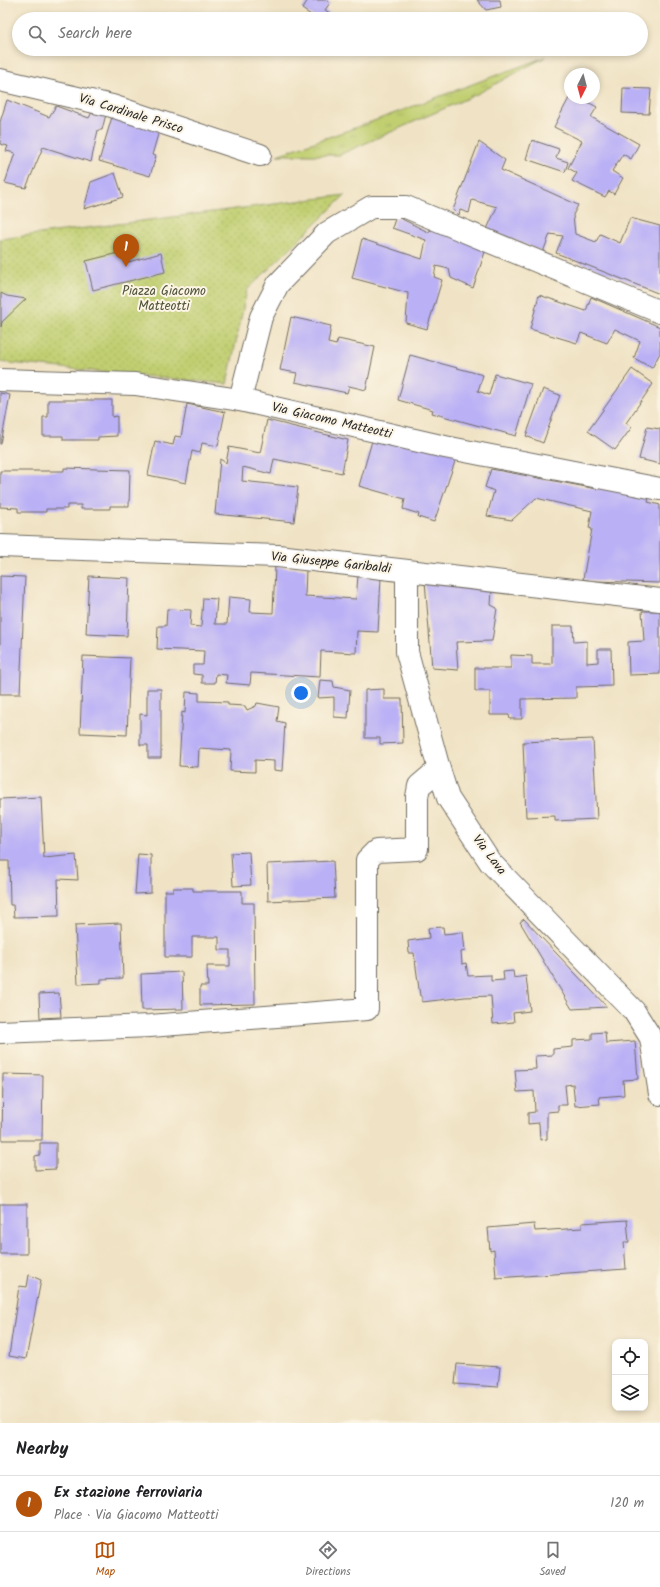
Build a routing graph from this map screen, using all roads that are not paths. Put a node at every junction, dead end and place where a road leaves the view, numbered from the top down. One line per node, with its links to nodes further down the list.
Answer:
1 (0, 80): 2 (street, Via Cardinale Prisco)
2 (260, 155)
3 (660, 312): 5 (street)
4 (0, 380): 5 (street, Via Giacomo Matteotti)
5 (240, 400): 6 (street, Via Giacomo Matteotti)
6 (660, 489)
7 (0, 546): 8 (street, Via Giuseppe Garibaldi)
8 (407, 572): 9 (street, Via Giuseppe Garibaldi); 10 (street, Via Lava)
9 (660, 600)
10 (439, 769): 11 (street); 12 (street, Via Lava)
11 (0, 1032)
12 (660, 1094)

